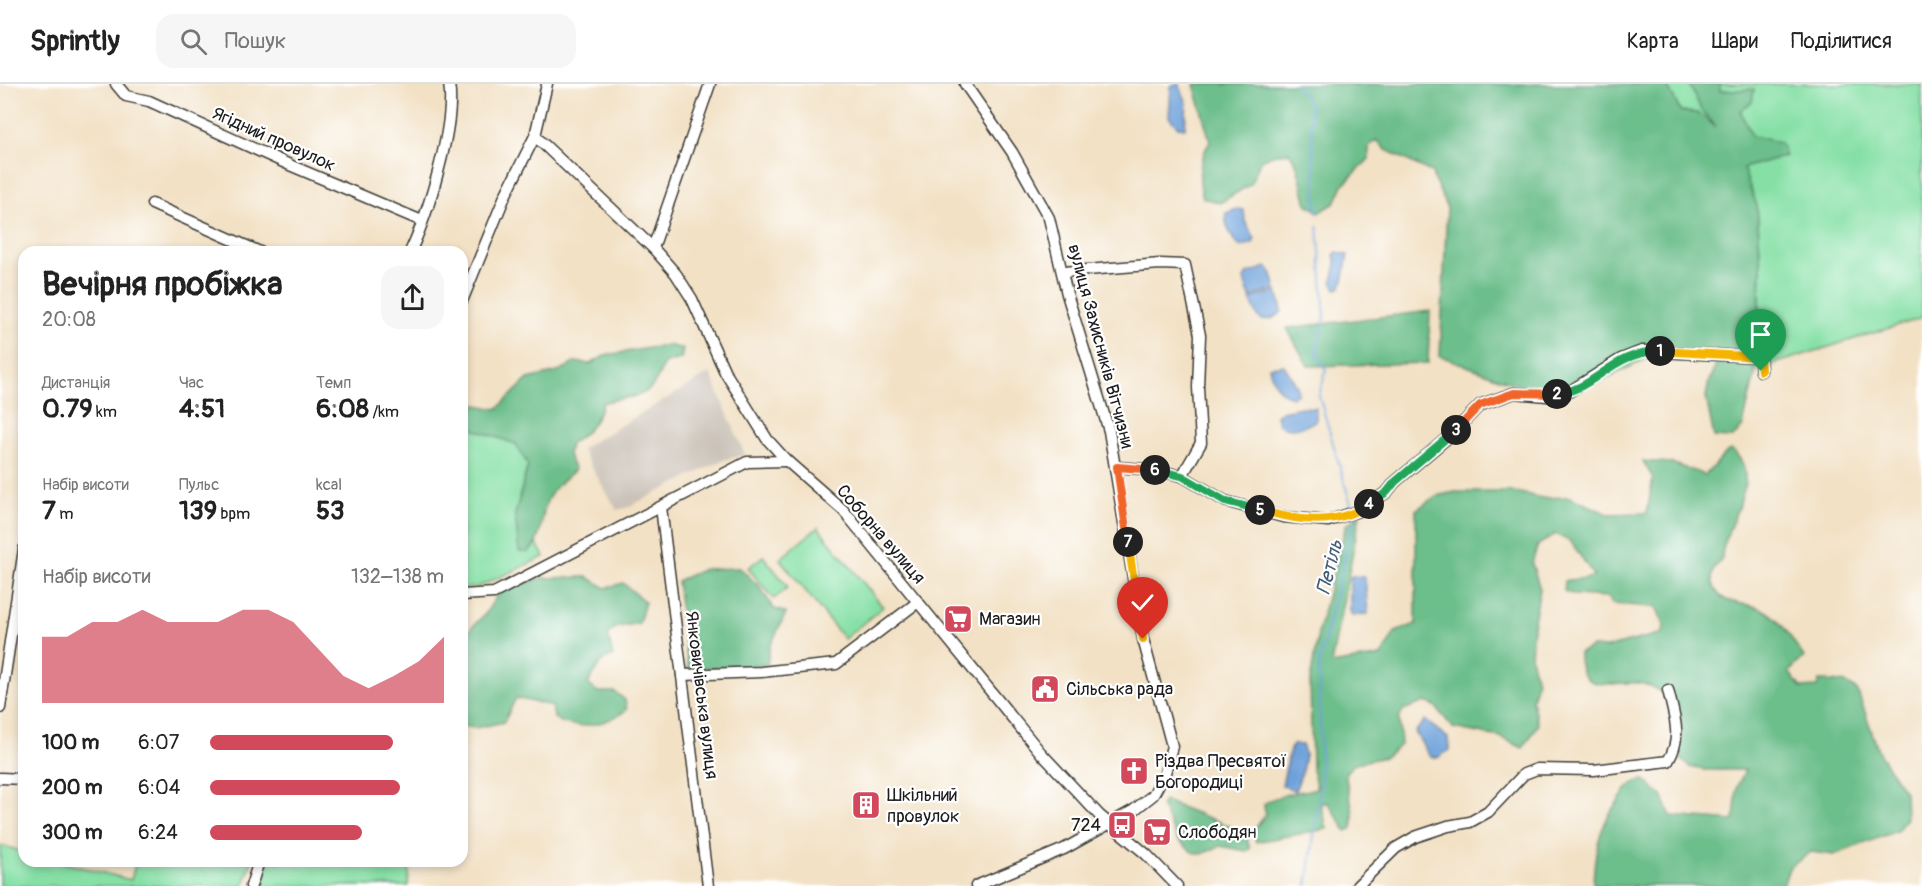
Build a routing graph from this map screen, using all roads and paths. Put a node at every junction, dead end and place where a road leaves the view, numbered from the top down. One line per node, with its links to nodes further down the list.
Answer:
1 (116, 84): 8 (street, Ягідний провулок)
2 (449, 84): 8 (street)
3 (547, 84): 6 (street)
4 (710, 84): 11 (street)
5 (965, 84): 12 (street, вулиця Захисників Вітчизни)
6 (535, 136): 11 (street, Соборна вулиця); 13 (street)
7 (152, 204): 9 (street)
8 (422, 221): 10 (street)
9 (246, 246)
10 (412, 246)
11 (653, 248): 15 (street, Соборна вулиця)
12 (1063, 272): 16 (street, вулиця Захисників Вітчизни); 17 (street)
13 (468, 286)
14 (1761, 371): 17 (street)
15 (788, 461): 18 (street); 21 (street, Соборна вулиця)
16 (1117, 467): 17 (street); 27 (street, вулиця Захисників Вітчизни)
17 (1182, 476)
18 (661, 507): 20 (street); 22 (street, Янковичівська вулиця)
19 (18, 589): 24 (street)
20 (468, 594)
21 (918, 602): 22 (street); 27 (street, Соборна вулиця)
22 (682, 675): 30 (street, Янковичівська вулиця)
23 (1668, 690): 33 (street)
24 (0, 708)
25 (0, 778): 26 (street)
26 (18, 779)
27 (1110, 825): 31 (street, вулиця Захисників Вітчизни); 32 (street, Соборна вулиця)
28 (257, 867): 29 (street)
29 (251, 886)
30 (708, 886)
31 (976, 886)
32 (1177, 886)
33 (1357, 886)

